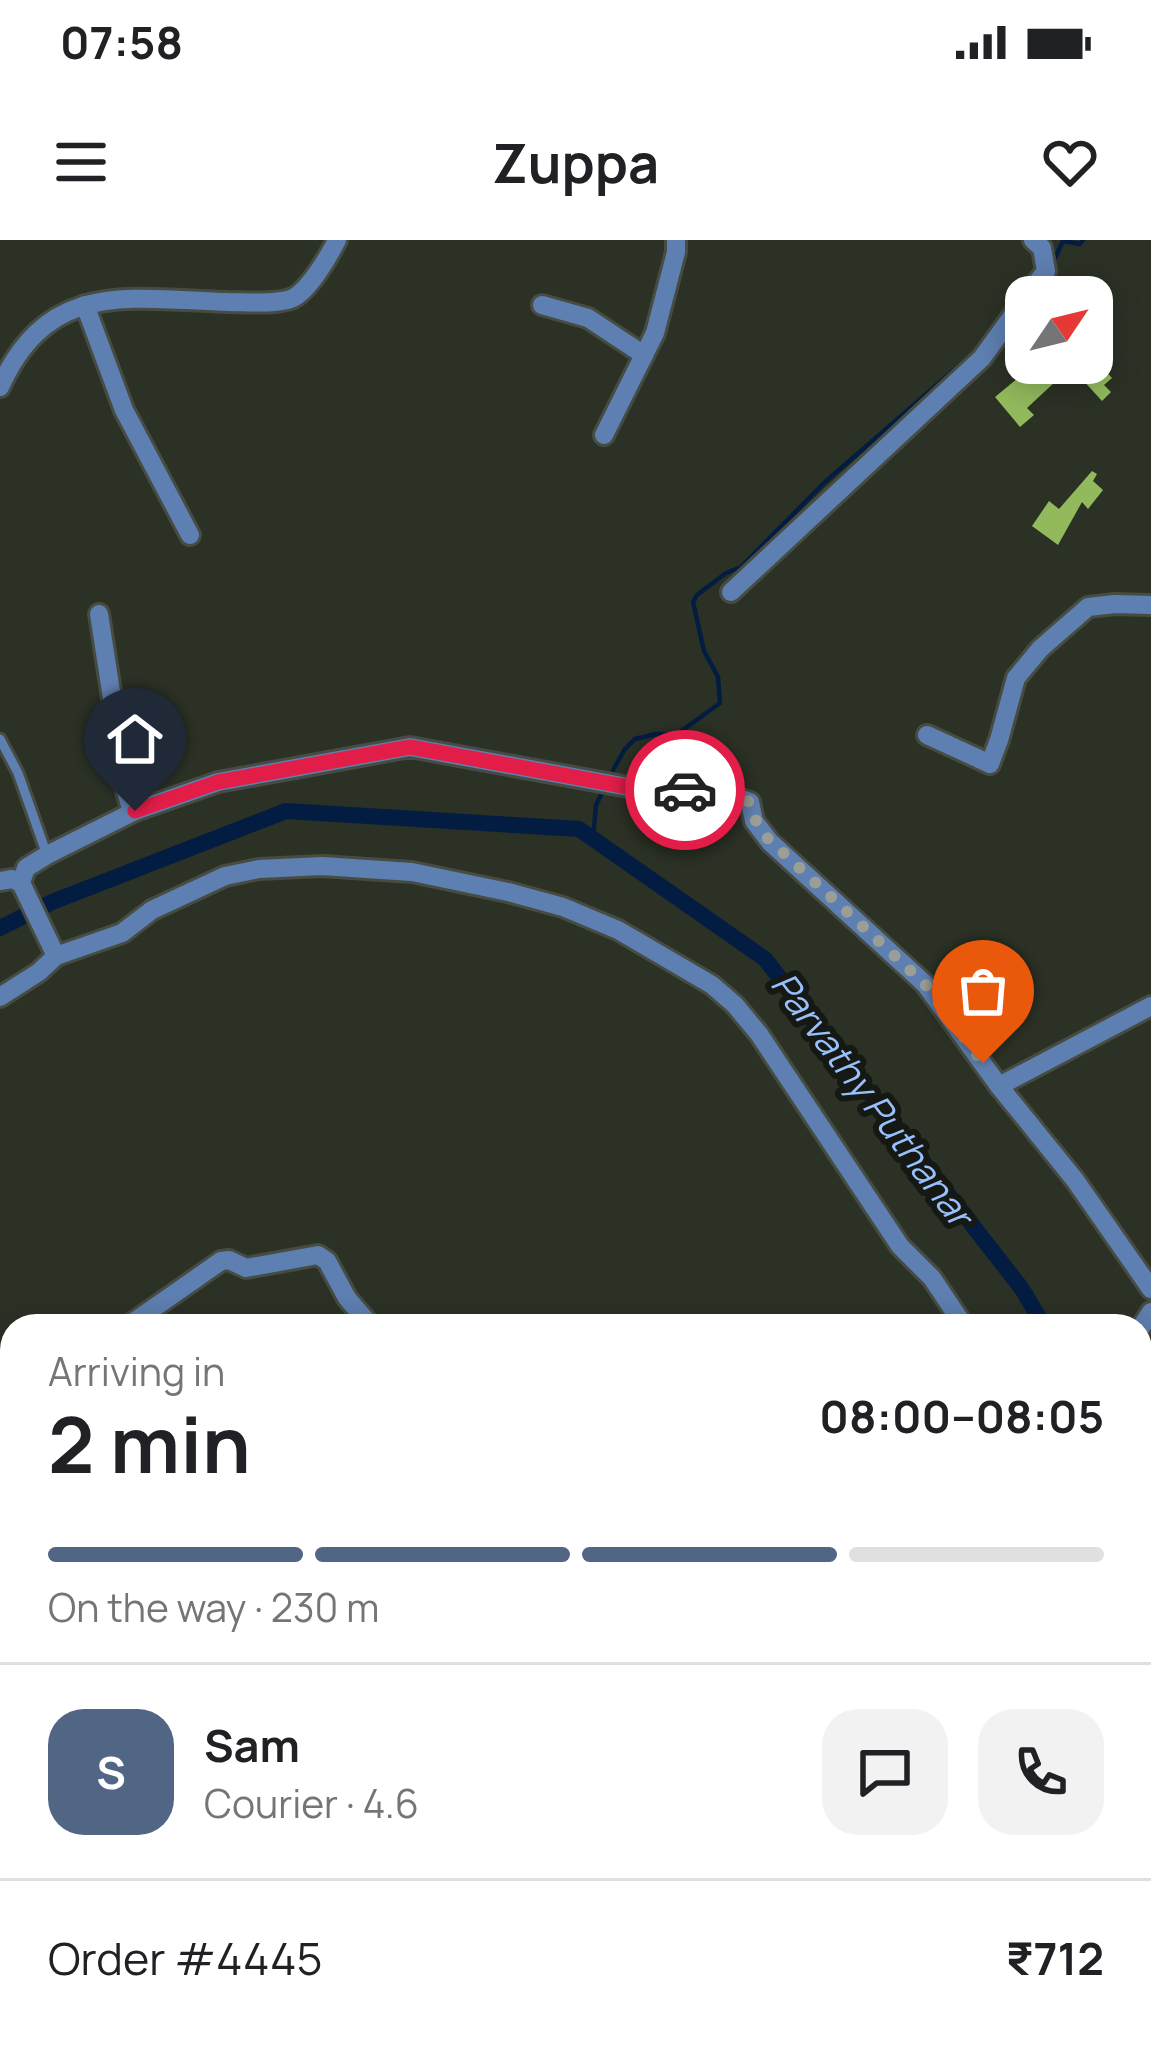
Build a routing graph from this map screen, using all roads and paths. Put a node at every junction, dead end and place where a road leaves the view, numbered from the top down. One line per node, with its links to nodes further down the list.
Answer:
1 (337, 240): 5 (street)
2 (676, 240): 8 (street)
3 (1033, 240): 4 (street)
4 (1042, 276)
5 (85, 305): 9 (street); 11 (street)
6 (542, 305): 8 (street)
7 (1005, 326): 12 (street)
8 (644, 355): 10 (street)
9 (0, 387)
10 (604, 435)
11 (190, 535)
12 (731, 592)
13 (1151, 605): 15 (street)
14 (100, 614): 17 (street)
15 (927, 735)
16 (0, 739): 18 (lane)
17 (135, 811): 18 (street); 24 (street)
18 (47, 855): 20 (street)
19 (0, 881): 20 (street)
20 (21, 883): 21 (street)
21 (53, 949): 22 (street); 28 (street)
22 (0, 997)
23 (1151, 1006): 24 (street)
24 (1000, 1086): 25 (street)
25 (1151, 1288)
26 (145, 1314): 27 (street)
27 (360, 1314)
28 (956, 1314)

